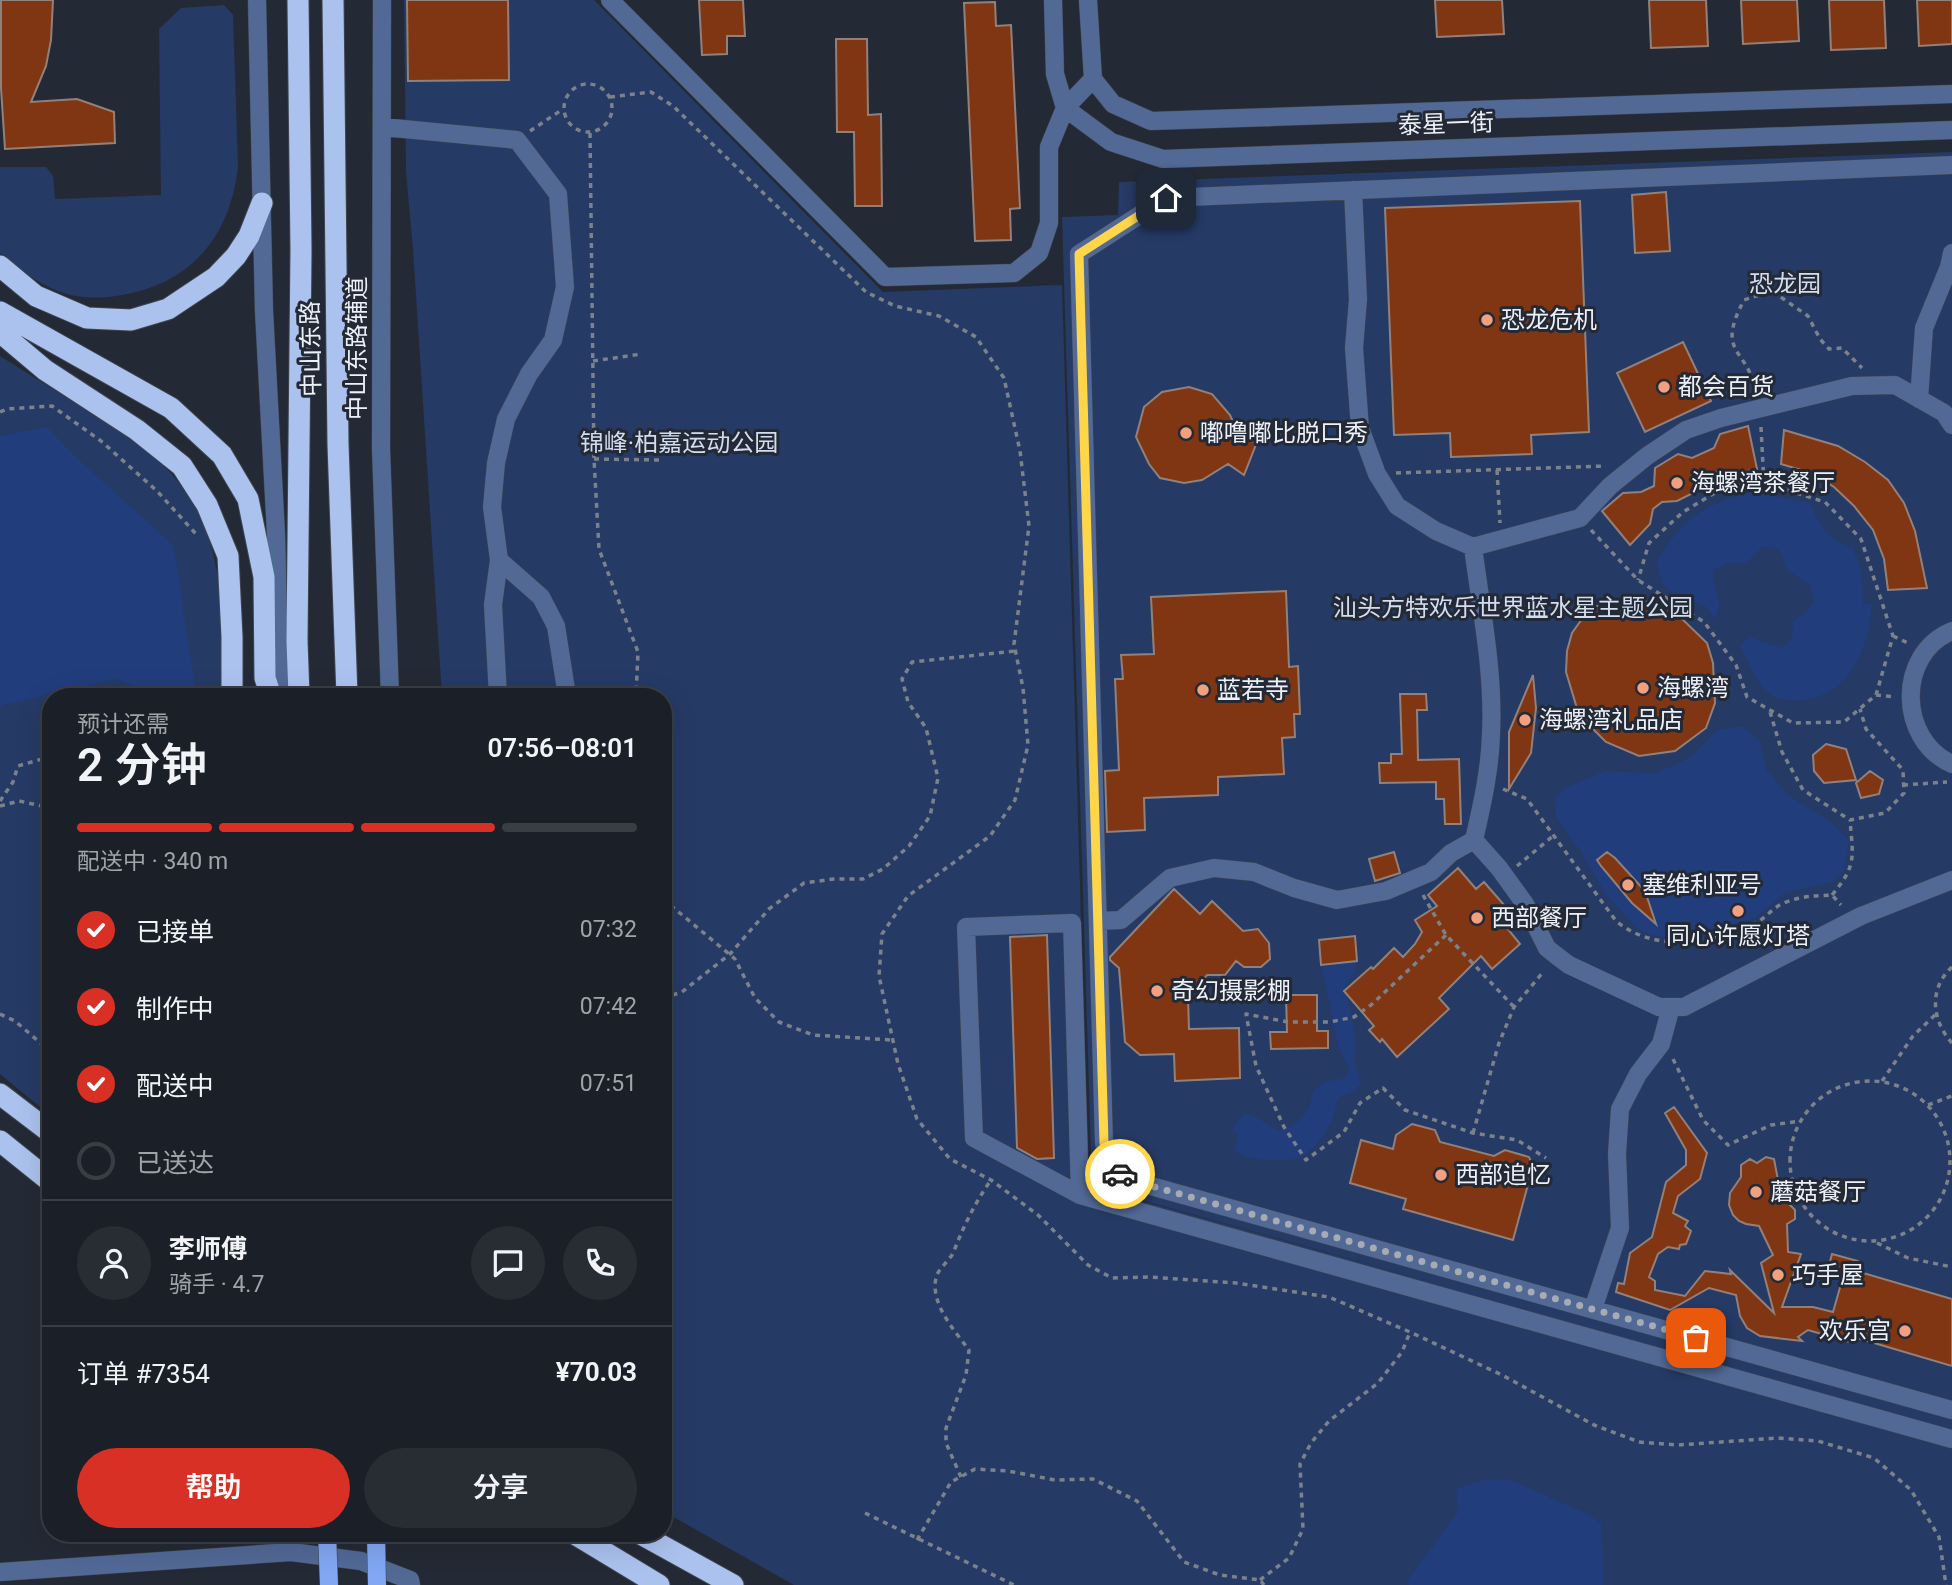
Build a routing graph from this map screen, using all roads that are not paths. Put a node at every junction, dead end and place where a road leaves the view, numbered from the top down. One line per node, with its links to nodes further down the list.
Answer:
1 (257, 0): 15 (street)
2 (298, 0): 28 (highway, 中山东路)
3 (332, 0): 29 (highway, 中山东路)
4 (382, 0): 11 (street, 中山东路辅道)
5 (610, 0): 10 (street)
6 (1053, 0): 10 (street)
7 (1088, 0): 8 (street)
8 (1093, 79): 9 (street, 泰星一街); 10 (street)
9 (1952, 94)
10 (1065, 108): 12 (street, 泰星一街)
11 (383, 127): 23 (street); 30 (street, 中山东路辅道)
12 (1952, 130)
13 (1952, 165): 14 (street)
14 (1353, 190): 22 (street); 36 (street)
15 (262, 203): 17 (highway); 27 (street)
16 (1952, 253): 20 (street)
17 (0, 266)
18 (0, 312): 26 (highway)
19 (0, 332): 25 (highway)
20 (1919, 399): 21 (street); 22 (street)
21 (1952, 425)
22 (1473, 547): 34 (street)
23 (499, 560): 31 (street); 32 (street)
24 (1952, 631): 33 (street)
25 (232, 688)
26 (268, 688)
27 (280, 688)
28 (299, 688)
29 (347, 688)
30 (390, 688)
31 (498, 688)
32 (565, 688)
33 (1952, 764)
34 (1474, 840): 36 (street); 37 (street)
35 (1952, 880): 37 (street)
36 (1098, 921): 43 (street)
37 (1671, 1007): 43 (street)
38 (0, 1094): 39 (highway)
39 (42, 1126)
40 (0, 1141): 41 (highway)
41 (42, 1175)
42 (1080, 1195): 42 (street); 45 (street)
43 (1593, 1309): 44 (street)
44 (1952, 1410)
45 (1952, 1439)
46 (327, 1542): 51 (main road, bridge)
47 (376, 1542): 52 (main road, bridge)
48 (588, 1542): 54 (highway)
49 (655, 1542): 55 (highway)
50 (0, 1572): 53 (street)
51 (329, 1585)
52 (377, 1585)
53 (411, 1585)
54 (659, 1585)
55 (733, 1585)

